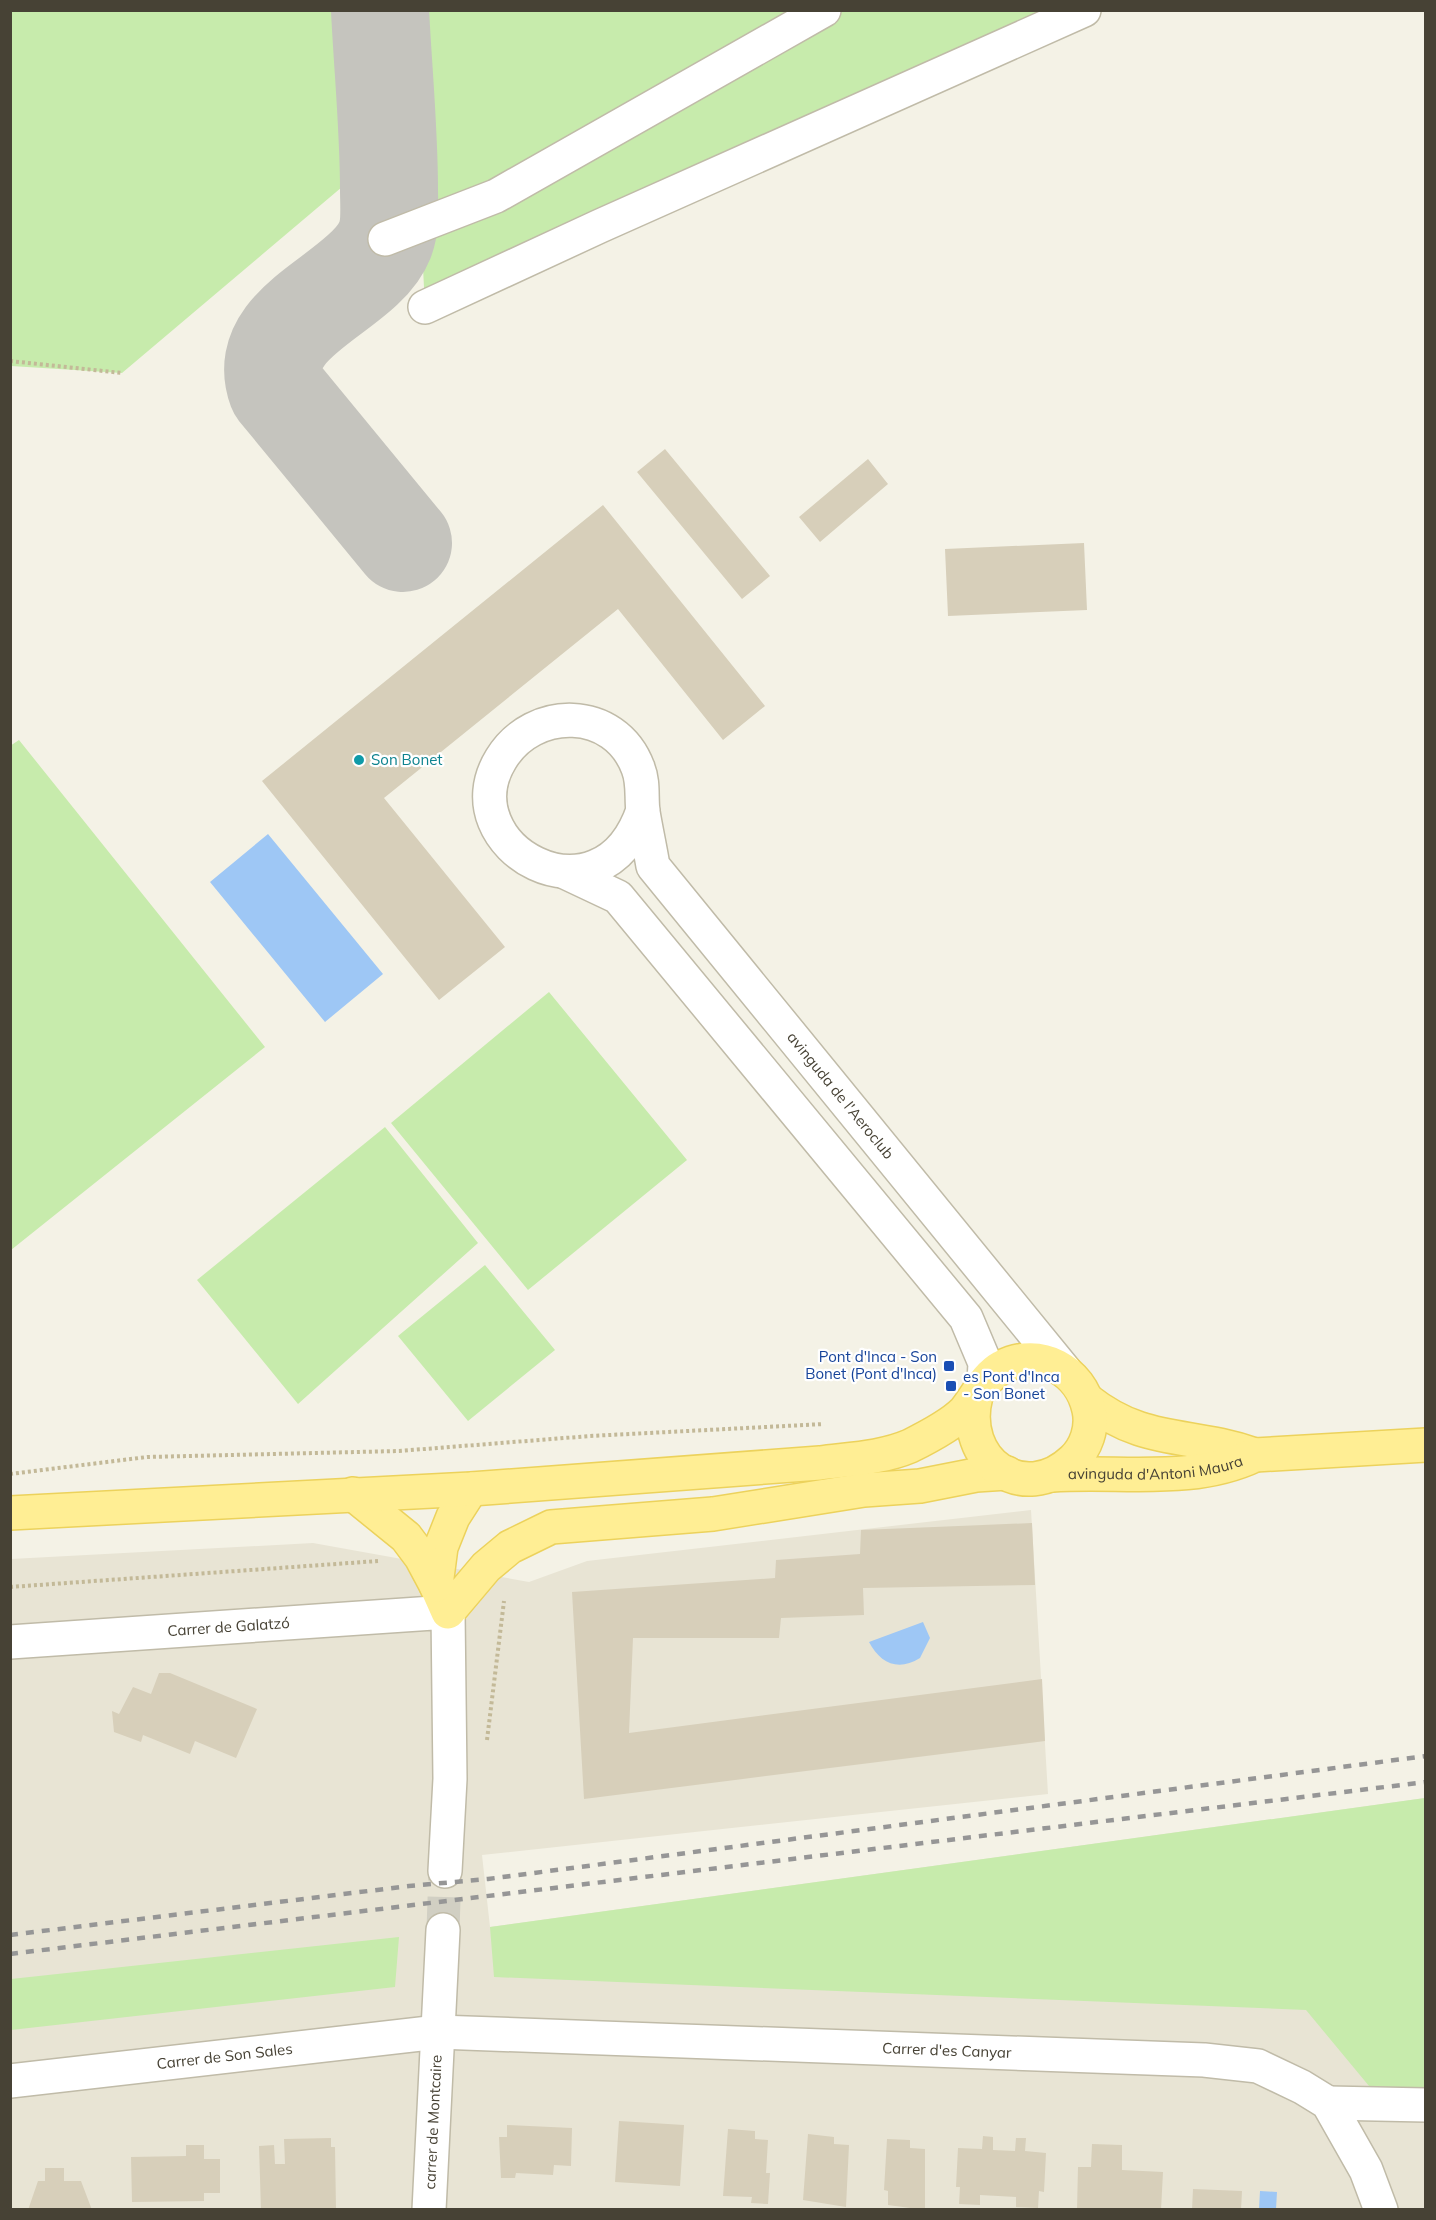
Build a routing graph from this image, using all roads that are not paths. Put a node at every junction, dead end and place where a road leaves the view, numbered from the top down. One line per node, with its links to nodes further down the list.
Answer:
1 (824, 10): 3 (street)
2 (1084, 10): 4 (street)
3 (385, 240)
4 (425, 307)
5 (643, 810): 6 (street, avinguda de l'Aeroclub); 6 (street, avinguda de l'Aeroclub); 7 (street, avinguda de l'Aeroclub)
6 (565, 872): 8 (street, avinguda de l'Aeroclub)
7 (1065, 1371): 8 (main road); 9 (main road)
8 (980, 1389): 12 (main road); 13 (main road)
9 (1087, 1400): 11 (main road, avinguda d'Antoni Maura); 14 (main road)
10 (1425, 1445): 11 (main road, avinguda d'Antoni Maura)
11 (1255, 1455): 14 (main road, avinguda d'Antoni Maura)
12 (873, 1456): 13 (main road); 15 (main road)
13 (999, 1468): 14 (main road); 18 (main road)
14 (1052, 1475)
15 (471, 1489): 16 (main road); 18 (main road)
16 (354, 1494): 17 (main road); 18 (main road)
17 (10, 1513)
18 (438, 1591): 19 (street, Carrer de Galatzó); 20 (street)
19 (10, 1642)
20 (445, 1871)
21 (443, 1930): 22 (street, carrer de Montcaire)
22 (438, 2032): 23 (street, Carrer de Son Sales); 24 (street, Carrer d'es Canyar); 26 (street, carrer de Montcaire)
23 (10, 2081)
24 (1328, 2103): 25 (street); 27 (street, Carrer d'es Canyar)
25 (1425, 2105)
26 (429, 2210)
27 (1381, 2210)

